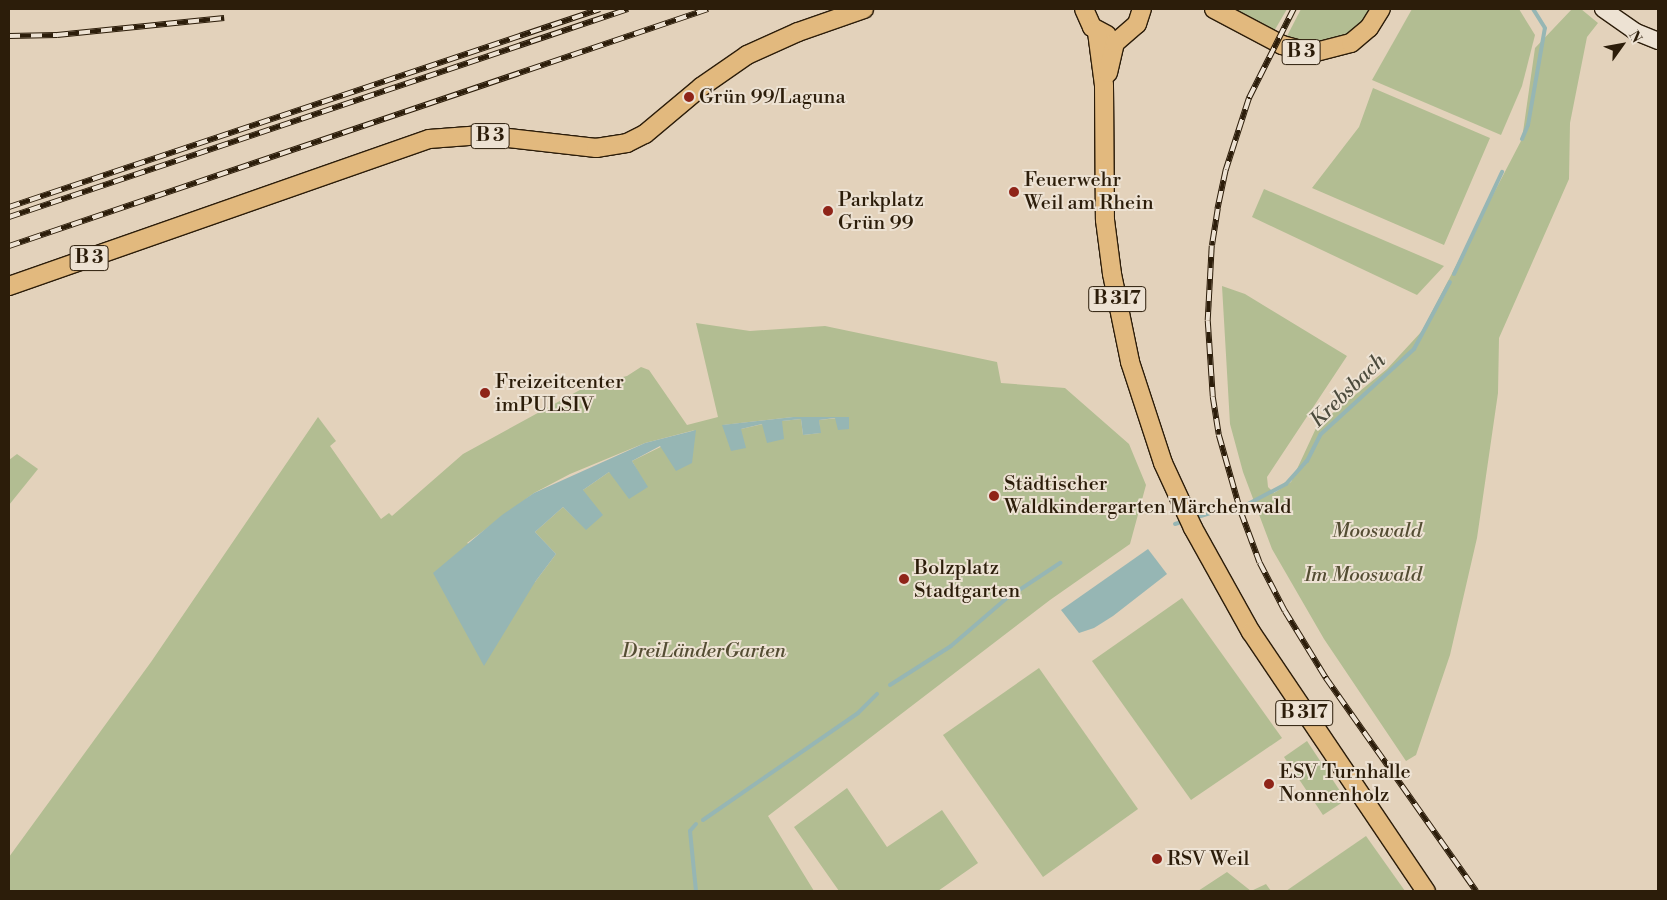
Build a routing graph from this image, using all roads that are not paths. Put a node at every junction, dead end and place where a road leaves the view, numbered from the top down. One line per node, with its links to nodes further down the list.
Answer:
1 (864, 9): 11 (main road, B 3)
2 (1084, 9): 7 (main road)
3 (1214, 9): 4 (main road, B 3)
4 (1380, 9)
5 (1603, 9): 9 (main road)
6 (1143, 10): 8 (main road)
7 (1097, 32): 8 (main road); 10 (main road, B 317)
8 (1122, 35): 10 (main road, B 317)
9 (1658, 41)
10 (1104, 85): 12 (main road, B 317)
11 (9, 286)
12 (1426, 891)

